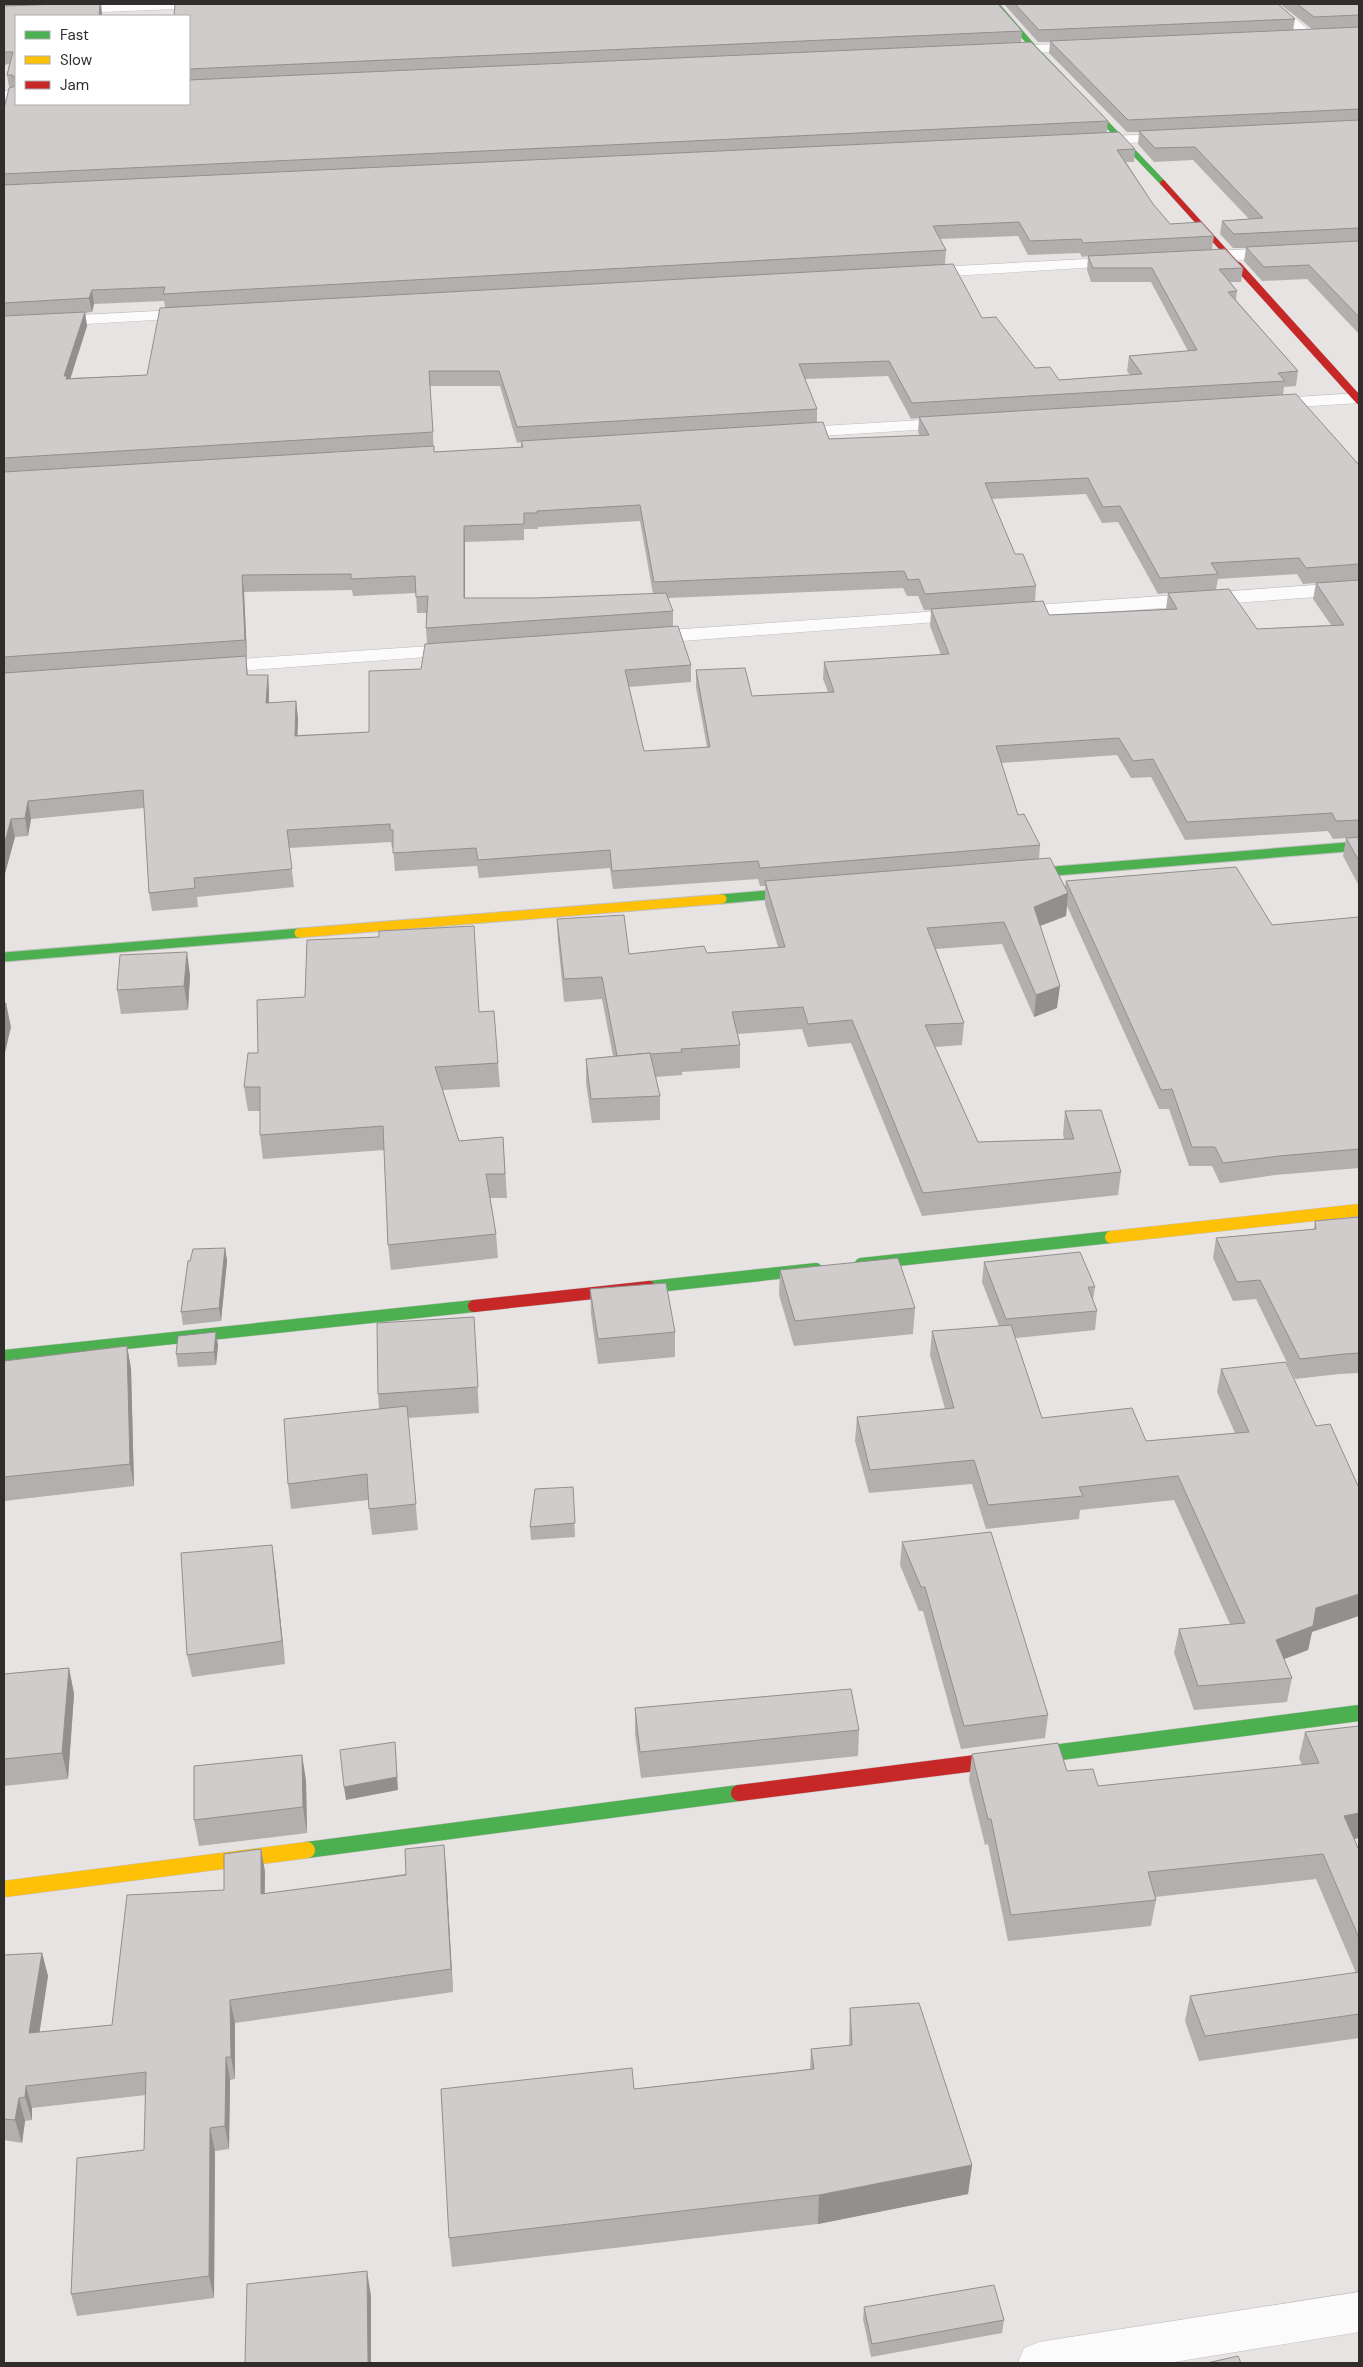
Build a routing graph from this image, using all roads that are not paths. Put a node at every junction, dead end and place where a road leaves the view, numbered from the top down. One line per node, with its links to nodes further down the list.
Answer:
1 (200, 4): 4 (street)
2 (996, 4): 7 (street)
3 (1271, 4): 5 (street)
4 (4, 12)
5 (1290, 37)
6 (1094, 46): 7 (street)
7 (1036, 49): 8 (street); 10 (street)
8 (996, 51)
9 (1192, 136): 10 (street)
10 (1124, 139): 11 (street); 13 (street)
11 (1084, 141)
12 (1359, 248): 13 (street)
13 (1228, 256): 14 (street); 19 (street)
14 (1188, 258)
15 (1138, 261): 16 (street)
16 (899, 274)
17 (213, 313): 18 (street)
18 (4, 324)
19 (1359, 399): 20 (street)
20 (1248, 405)
21 (970, 422): 22 (street)
22 (770, 434)
23 (1359, 588): 24 (street)
24 (622, 639)
25 (482, 649): 26 (street)
26 (193, 669)
27 (1359, 846): 28 (street)
28 (1003, 875)
29 (815, 891): 30 (street)
30 (4, 957)
31 (1359, 1210): 32 (street)
32 (845, 1266)
33 (825, 1268): 34 (street)
34 (4, 1356)
35 (1359, 1713): 36 (street)
36 (4, 1889)
37 (1359, 2312): 38 (street)
38 (1039, 2363)

